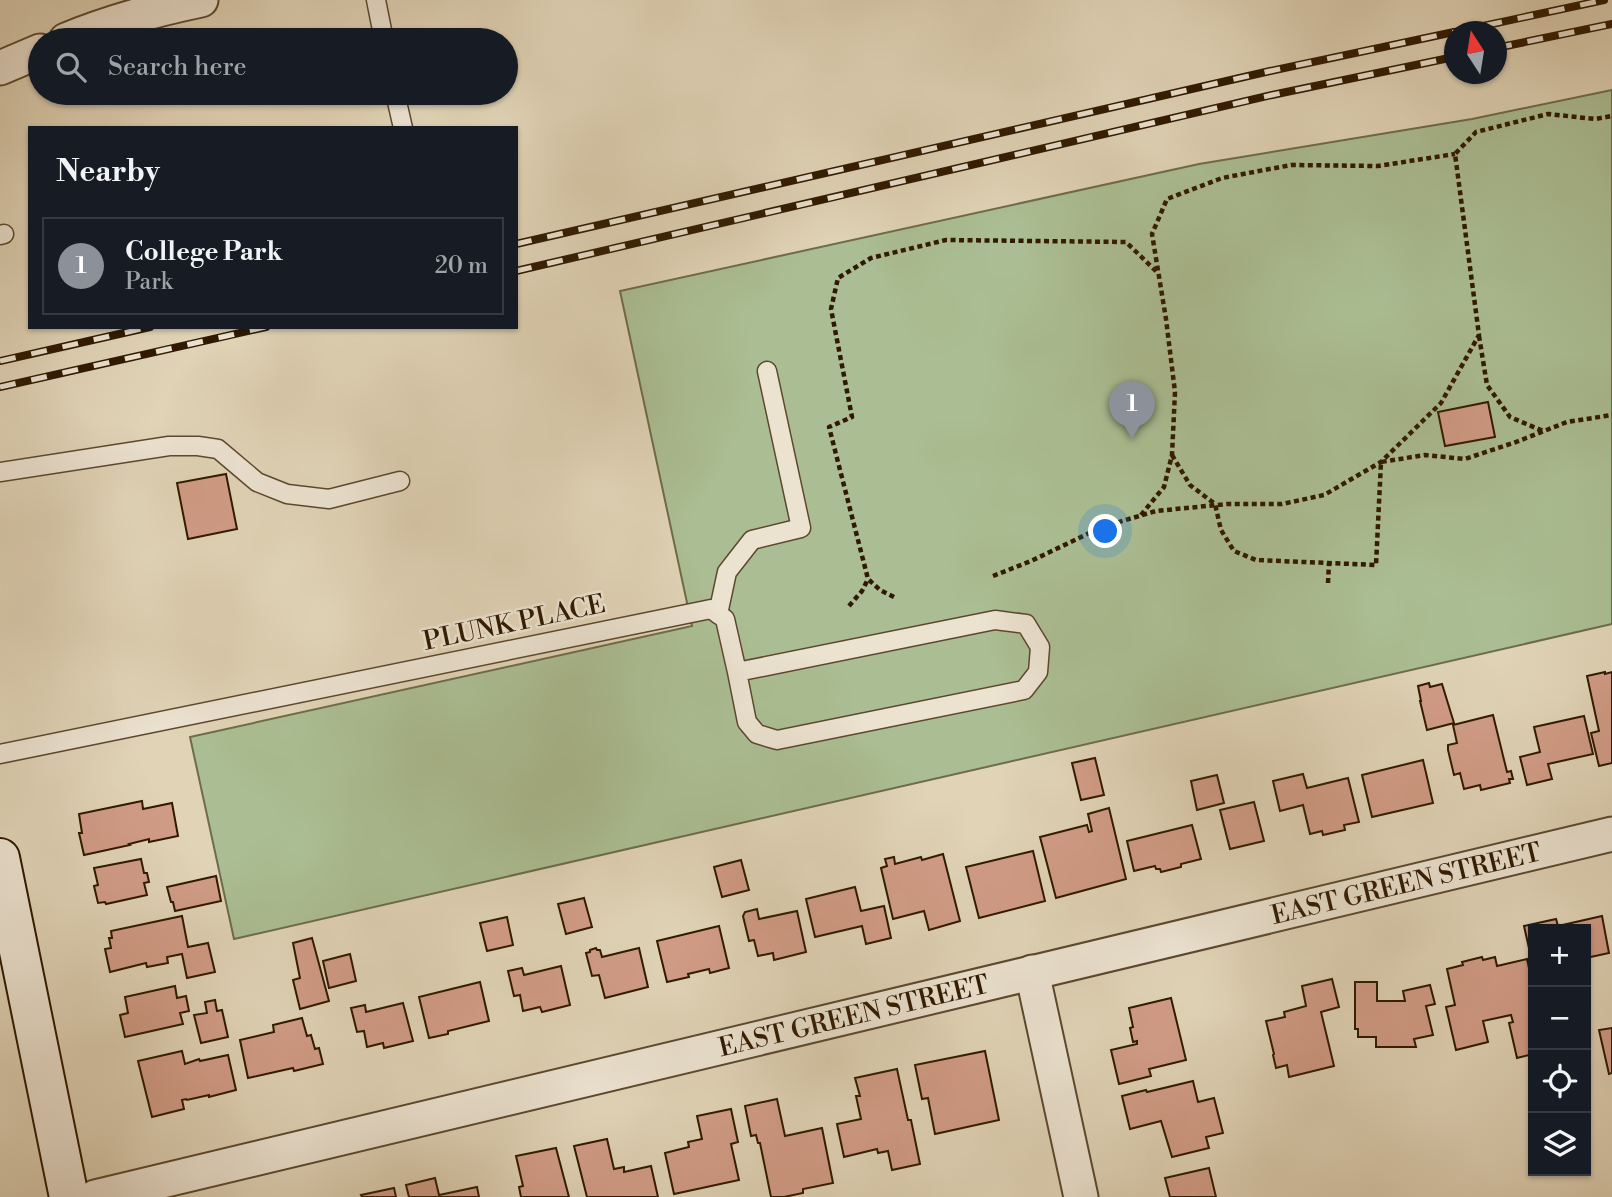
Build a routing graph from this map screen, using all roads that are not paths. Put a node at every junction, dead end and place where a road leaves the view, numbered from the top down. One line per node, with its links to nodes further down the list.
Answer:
1 (201, 0): 3 (street)
2 (376, 0): 4 (lane)
3 (94, 28)
4 (382, 28)
5 (28, 56): 6 (street)
6 (0, 68)
7 (398, 105): 8 (lane)
8 (403, 126)
9 (767, 370): 12 (lane)
10 (0, 472): 11 (lane)
11 (400, 481)
12 (718, 614): 13 (lane); 14 (lane, PLUNK PLACE)
13 (737, 671): 13 (lane)
14 (0, 754)
15 (1612, 834): 17 (street, EAST GREEN STREET)
16 (0, 858): 18 (street)
17 (1032, 972): 19 (street, EAST GREEN STREET); 20 (street)
18 (69, 1197)
19 (95, 1197)
20 (1082, 1197)

